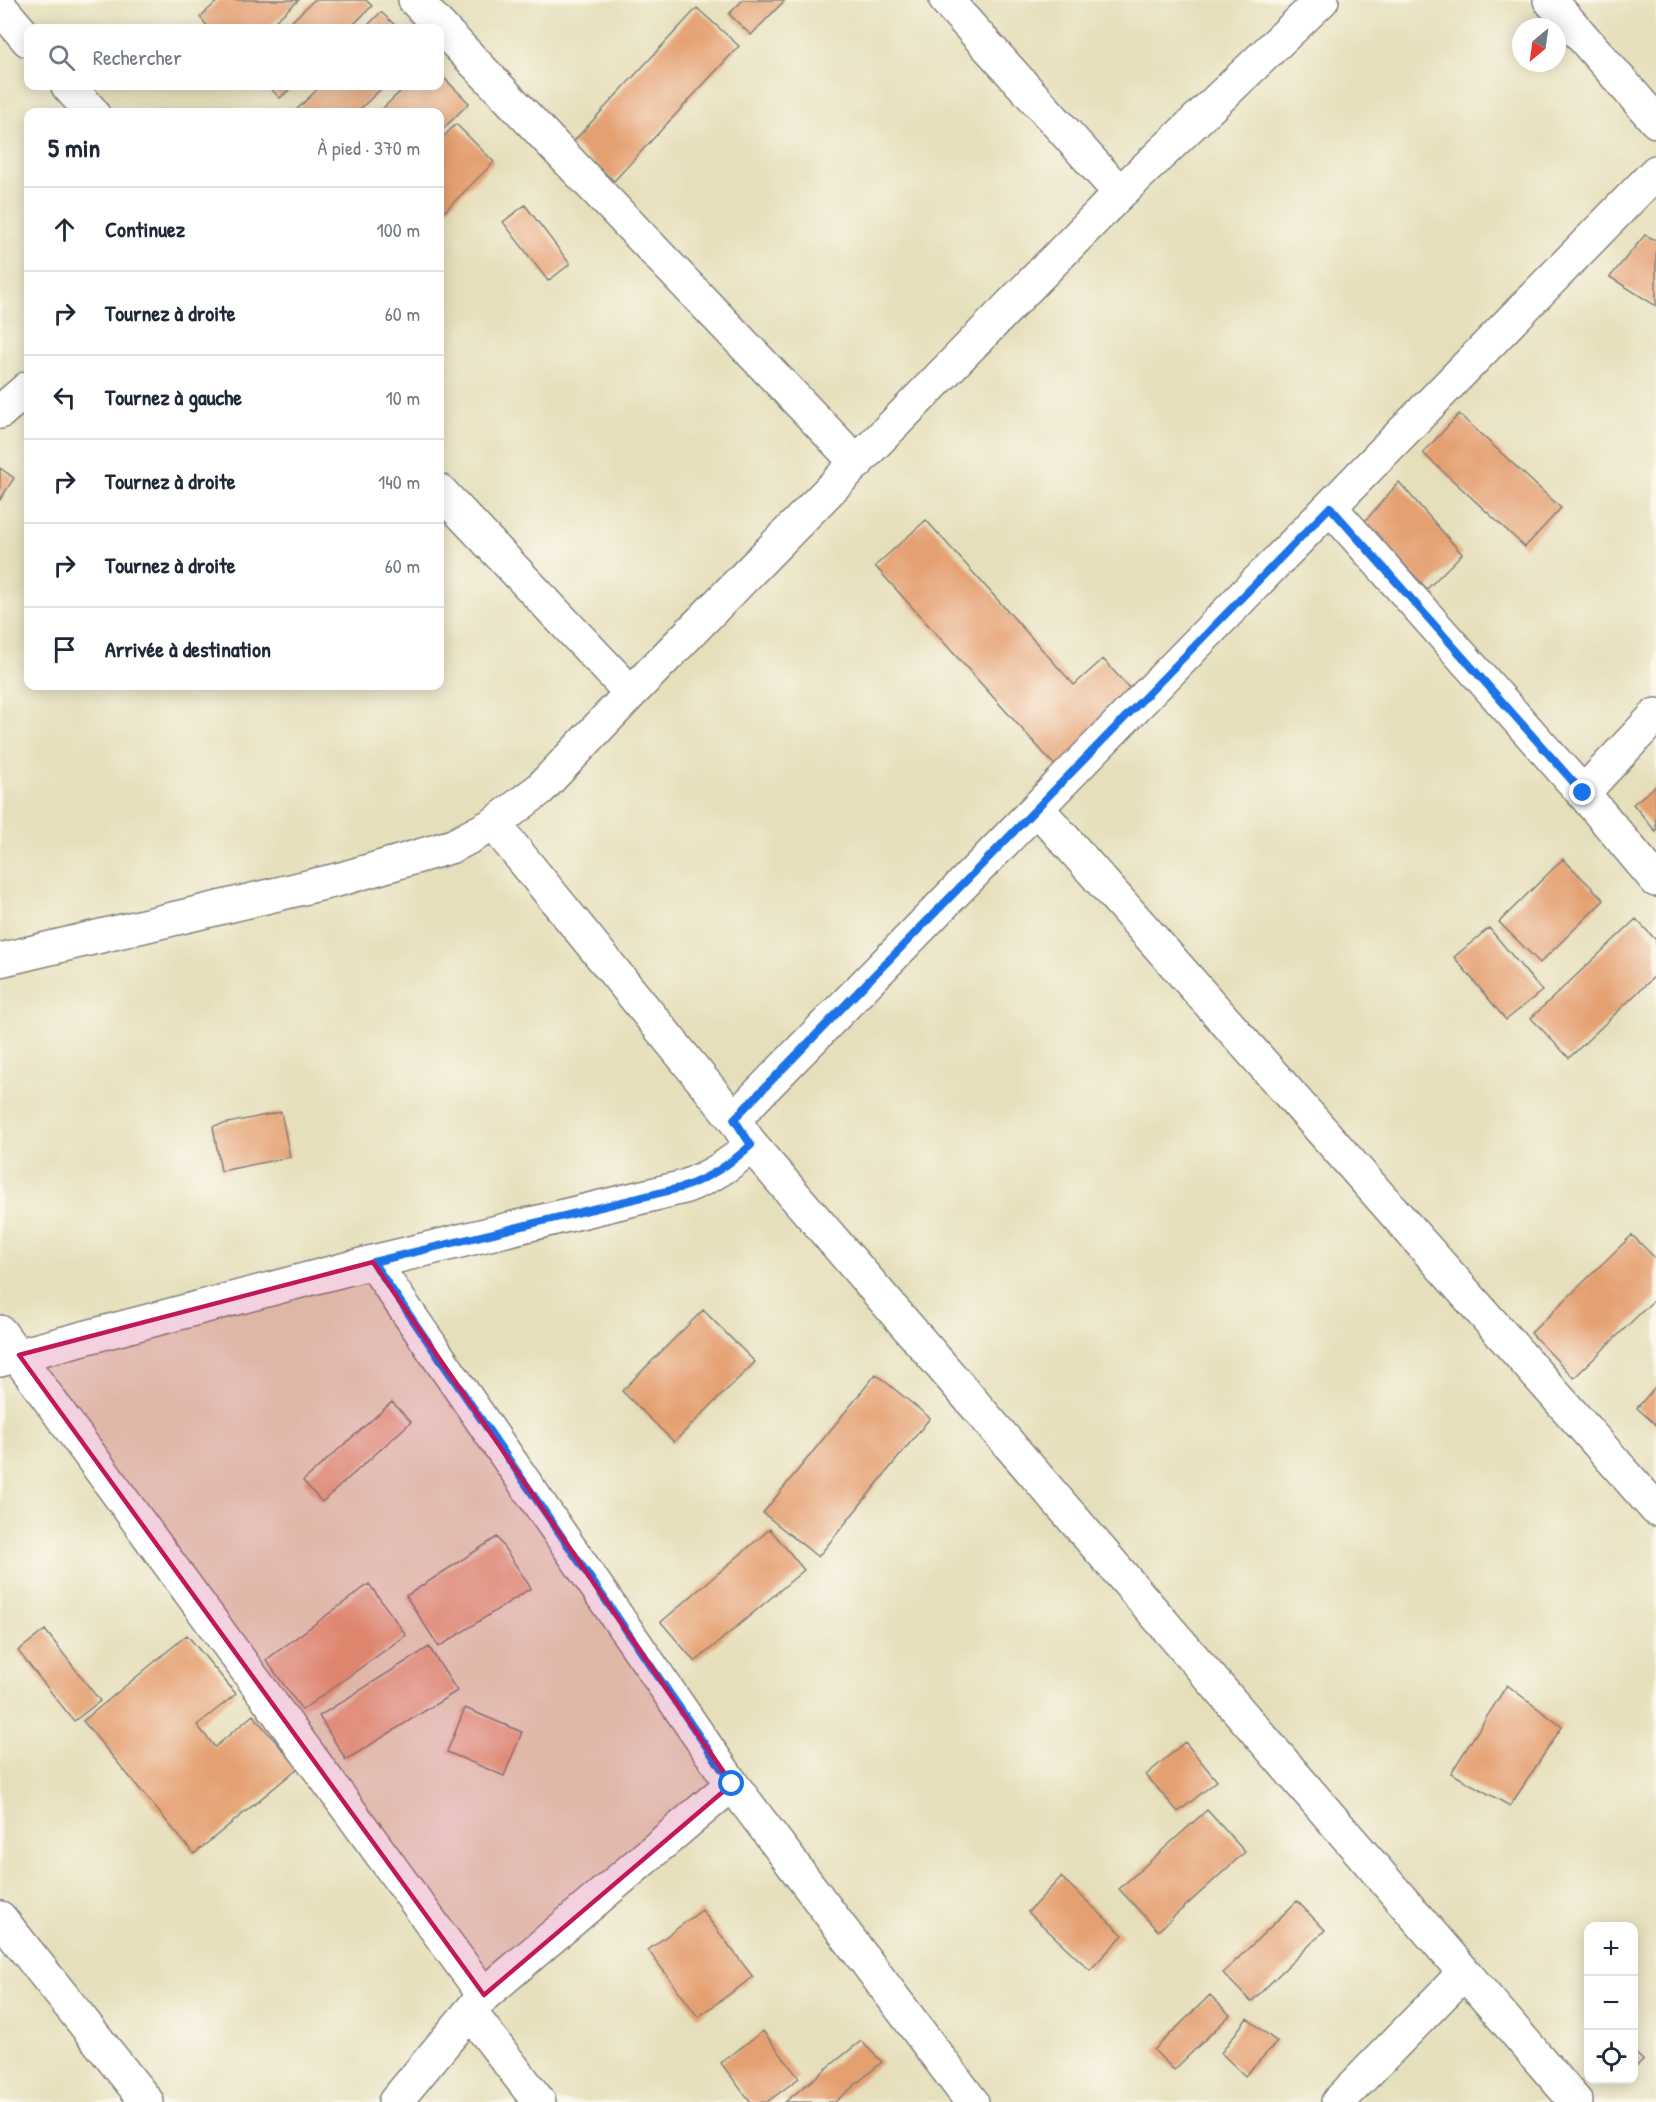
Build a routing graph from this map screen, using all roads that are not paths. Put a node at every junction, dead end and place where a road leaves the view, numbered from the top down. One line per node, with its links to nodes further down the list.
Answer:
1 (415, 0): 6 (street)
2 (946, 0): 13 (street)
3 (1322, 0): 13 (street)
4 (1550, 0): 11 (street)
5 (0, 7): 8 (street)
6 (438, 24)
7 (444, 30): 16 (street)
8 (24, 35)
9 (72, 90): 10 (street)
10 (88, 108)
11 (1656, 121)
12 (1656, 172): 18 (street)
13 (1120, 193): 16 (street)
14 (24, 391): 15 (street)
15 (1, 409)
16 (857, 463): 19 (street)
17 (444, 495): 19 (street)
18 (1330, 507): 21 (street); 22 (street)
19 (631, 693): 23 (street)
20 (1656, 715): 21 (street)
21 (1583, 793): 24 (street)
22 (1037, 808): 26 (street); 29 (street)
23 (494, 824): 25 (street); 26 (street)
24 (1656, 880)
25 (0, 960)
26 (742, 1132): 27 (street); 32 (street)
27 (373, 1262): 28 (street); 30 (street)
28 (6, 1349): 33 (street)
29 (1656, 1509)
30 (732, 1784): 33 (street); 37 (street)
31 (0, 1918): 34 (street)
32 (1464, 1973): 38 (street); 39 (street)
33 (477, 2004): 35 (street); 36 (street)
34 (147, 2102)
35 (395, 2102)
36 (538, 2102)
37 (972, 2102)
38 (1338, 2102)
39 (1576, 2102)

